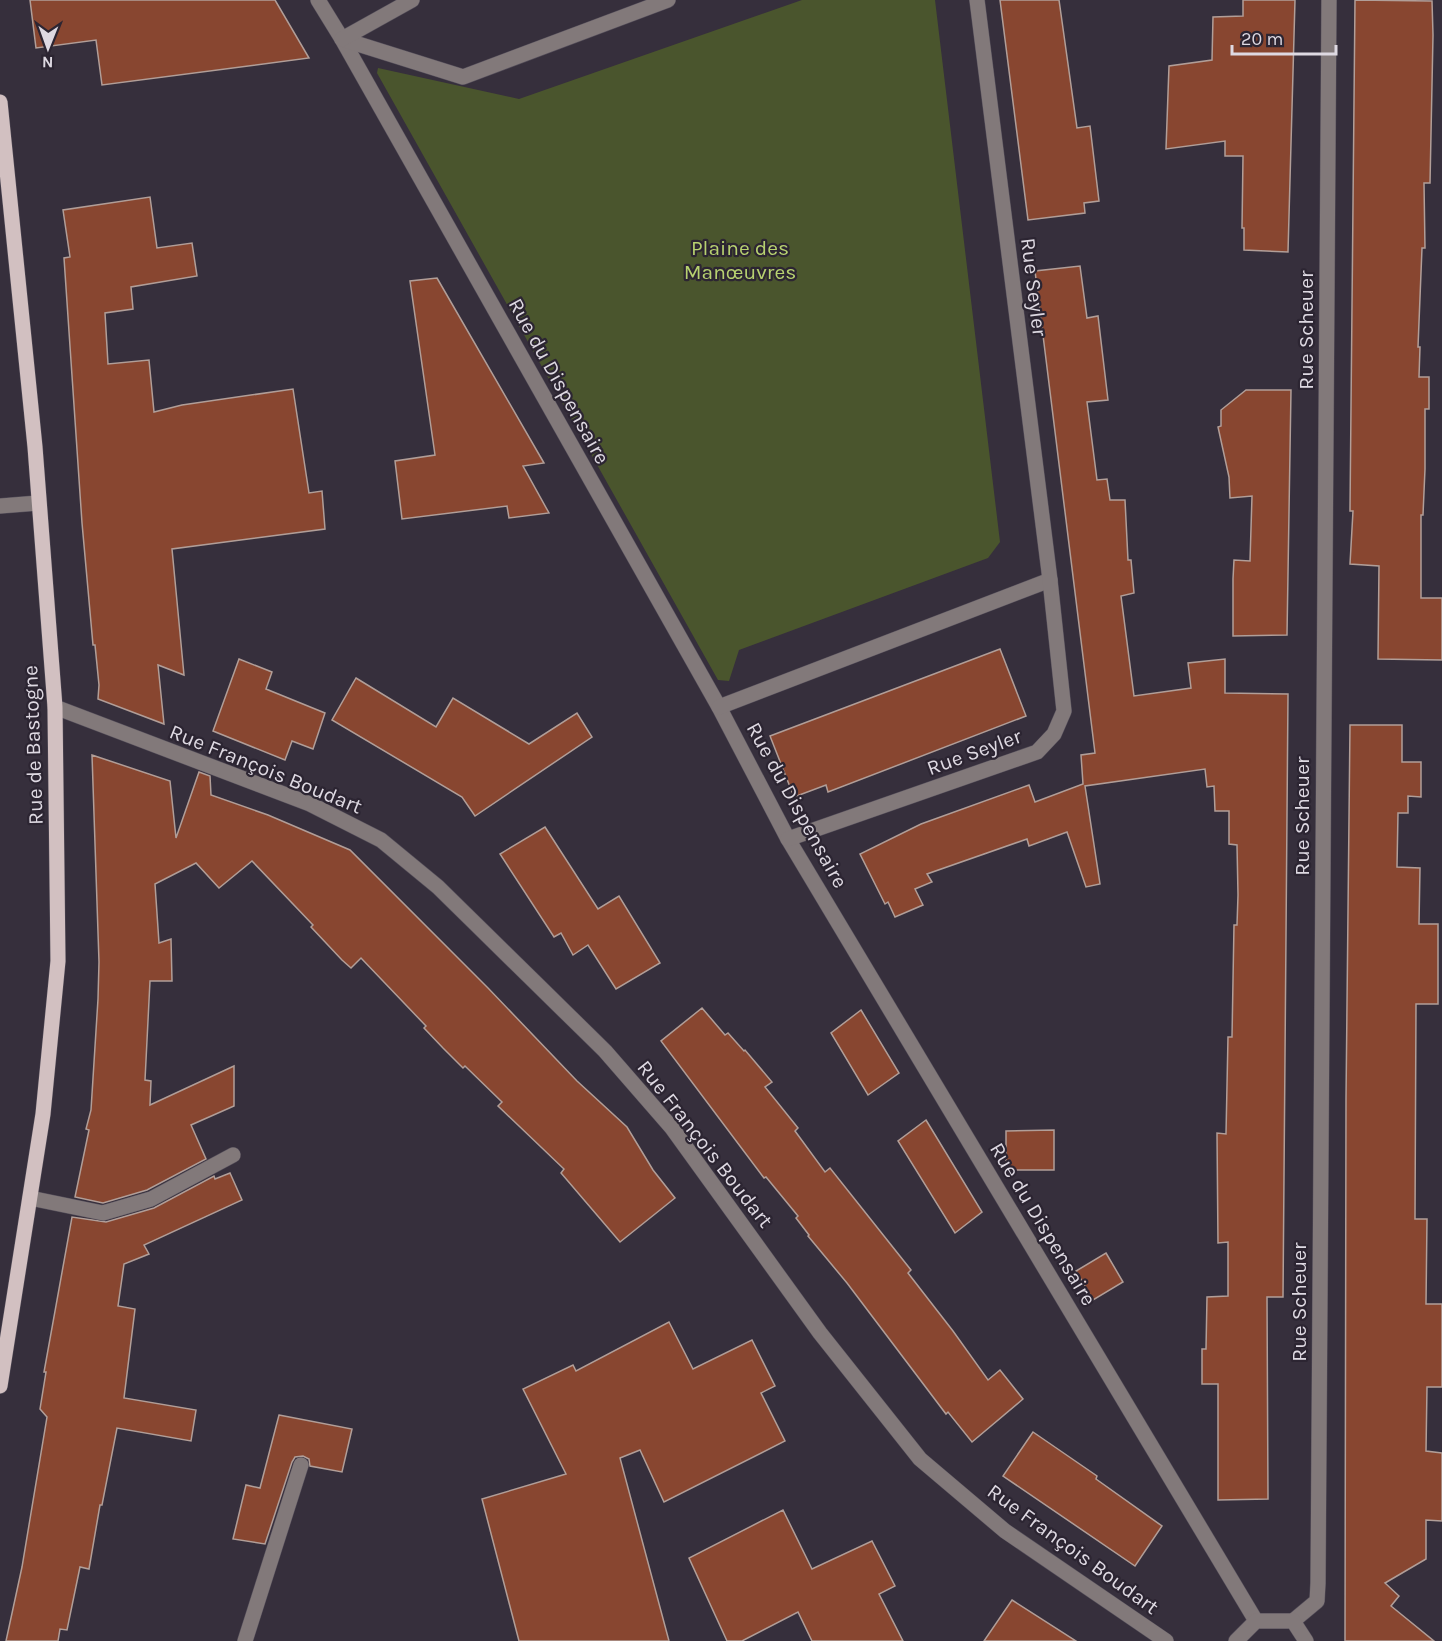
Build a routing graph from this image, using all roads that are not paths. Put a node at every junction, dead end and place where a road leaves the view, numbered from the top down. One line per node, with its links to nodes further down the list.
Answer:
1 (318, 0): 6 (street, Rue du Dispensaire)
2 (412, 0): 6 (street)
3 (668, 0): 6 (street)
4 (977, 0): 10 (street, Rue Seyler)
5 (1329, 0): 19 (street, Rue Scheuer)
6 (342, 39): 12 (street, Rue du Dispensaire)
7 (0, 102): 8 (main road, Rue de Bastogne)
8 (38, 503): 9 (street); 11 (main road, Rue de Bastogne)
9 (0, 506)
10 (1050, 580): 12 (street); 13 (street, Rue Seyler)
11 (55, 707): 15 (main road, Rue de Bastogne); 21 (street, Rue François Boudart)
12 (719, 707): 13 (street, Rue du Dispensaire)
13 (788, 839): 18 (street, Rue du Dispensaire)
14 (233, 1155): 15 (street)
15 (30, 1198): 16 (main road, Rue de Bastogne)
16 (0, 1386)
17 (301, 1464): 20 (street)
18 (1256, 1621): 19 (street); 22 (street)
19 (1293, 1621): 23 (street)
20 (245, 1641)
21 (1166, 1641)
22 (1236, 1641)
23 (1306, 1641)

